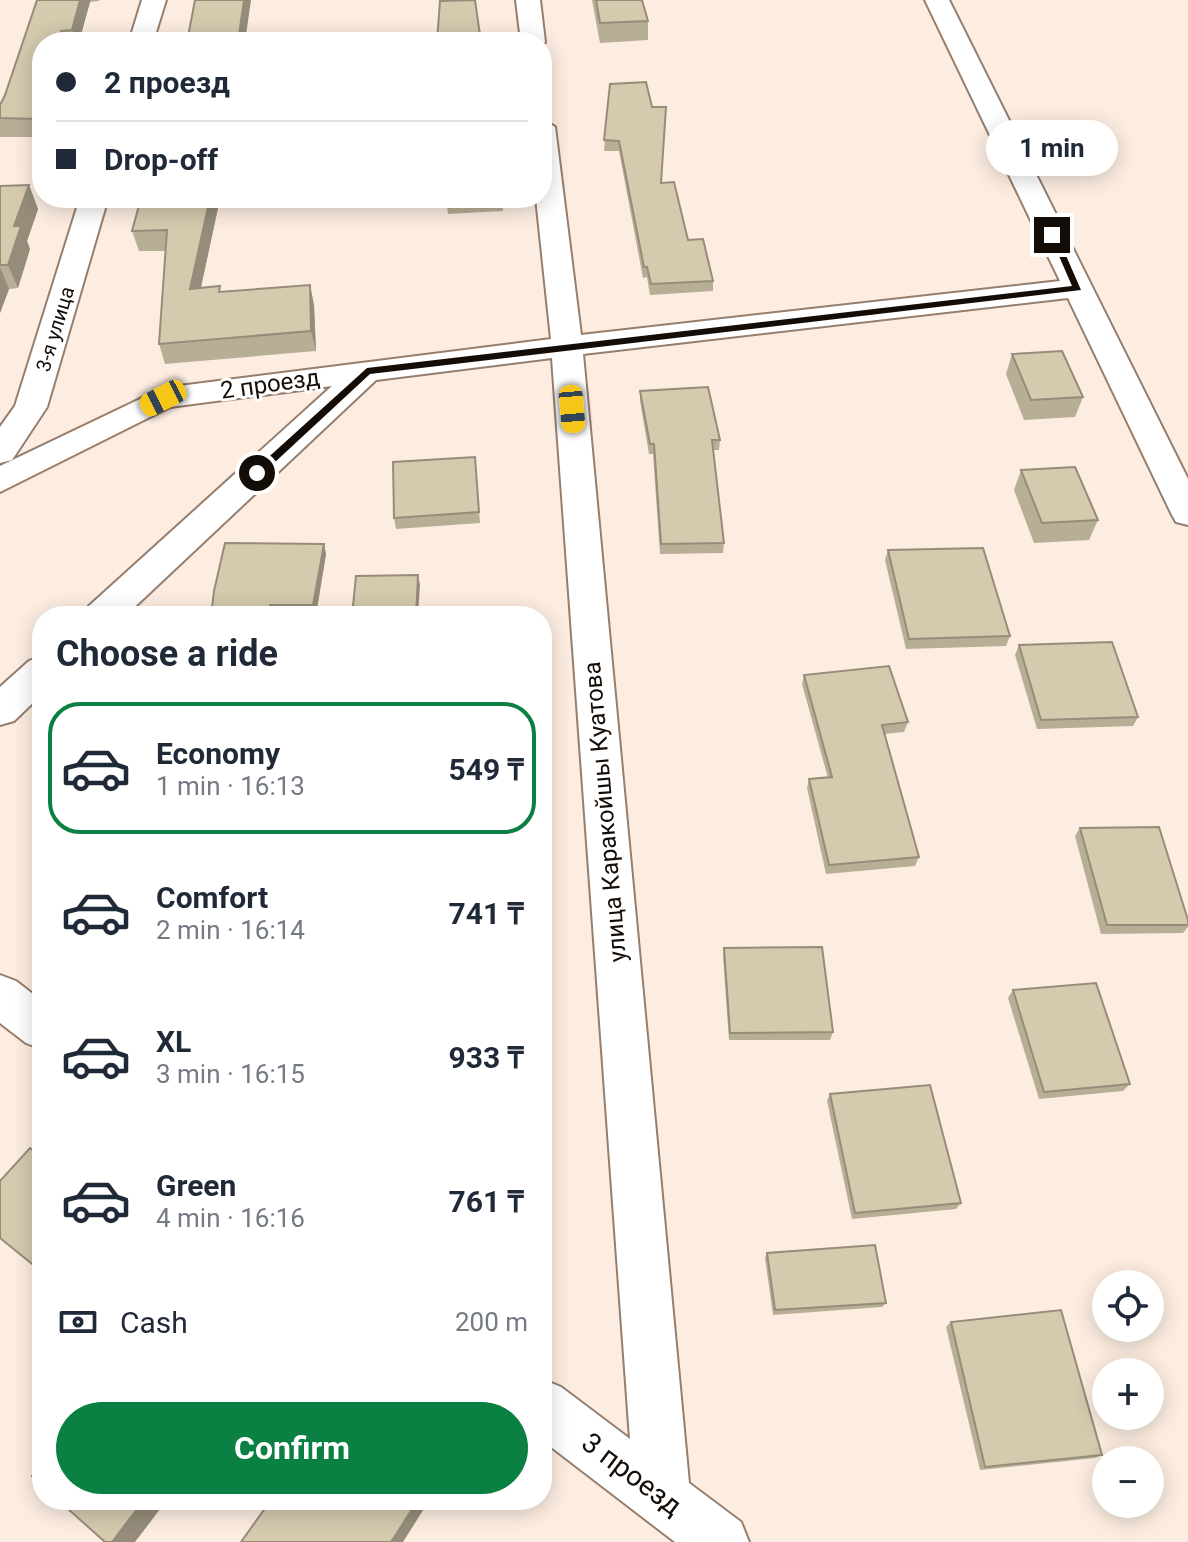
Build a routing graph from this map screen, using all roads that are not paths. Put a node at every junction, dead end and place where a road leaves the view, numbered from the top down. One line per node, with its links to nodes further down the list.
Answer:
1 (154, 0): 4 (street)
2 (528, 0): 5 (street)
3 (937, 0): 8 (street)
4 (144, 32)
5 (532, 32)
6 (91, 208): 11 (street, 3-я улица)
7 (551, 208): 9 (street, улица Каракойшы Куатова)
8 (1078, 288): 9 (street, 2 проезд); 13 (street)
9 (567, 347): 10 (street, 2 проезд); 20 (street, улица Каракойшы Куатова)
10 (367, 371): 12 (street, 2 проезд); 14 (street, 2 проезд)
11 (0, 452)
12 (0, 480)
13 (1188, 513)
14 (113, 606)
15 (32, 680): 16 (street)
16 (0, 710)
17 (0, 996): 18 (street)
18 (32, 1020)
19 (552, 1414): 20 (street, 3 проезд)
20 (662, 1497): 21 (street, 3 проезд)
21 (721, 1542)

